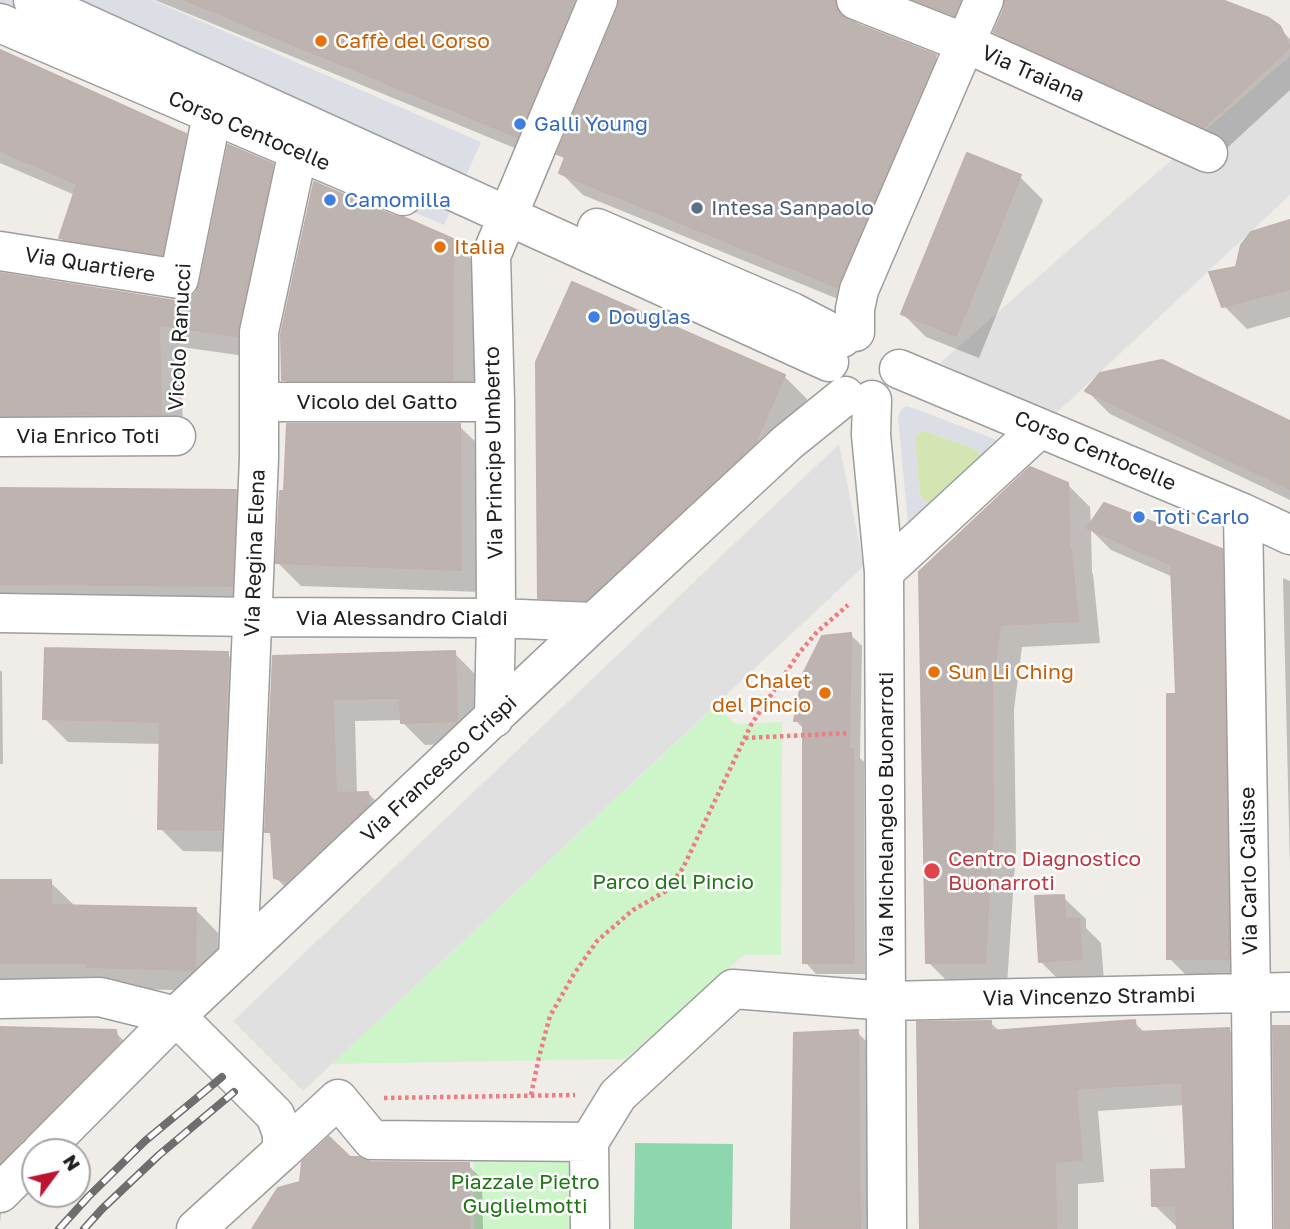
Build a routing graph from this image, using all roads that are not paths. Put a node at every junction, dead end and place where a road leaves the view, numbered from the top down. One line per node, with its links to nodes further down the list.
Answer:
1 (598, 0): 9 (street, Via Principe Umberto)
2 (856, 0): 5 (street, Via Traiana)
3 (984, 0): 5 (street)
4 (32, 13): 6 (street, Corso Centocelle); 9 (street)
5 (965, 43): 8 (street, Via Traiana); 12 (street)
6 (212, 115): 7 (street, Corso Centocelle); 11 (street, Vicolo Ranucci)
7 (298, 151): 9 (street, Corso Centocelle); 15 (street, Via Regina Elena)
8 (1208, 153)
9 (509, 216): 12 (street, Corso Centocelle); 16 (street, Via Principe Umberto)
10 (0, 251): 11 (street, Via Quartiere)
11 (179, 279)
12 (842, 344): 13 (street); 14 (street)
13 (899, 369): 14 (street); 17 (street, Corso Centocelle)
14 (859, 398): 22 (street, Via Michelangelo Buonarroti); 26 (street, Via Francesco Crispi)
15 (259, 402): 16 (street, Vicolo del Gatto); 24 (street, Via Regina Elena)
16 (495, 402): 25 (street, Via Principe Umberto)
17 (1040, 429): 20 (street, Corso Centocelle); 22 (street)
18 (176, 436): 19 (street, Via Enrico Toti)
19 (0, 437)
20 (1242, 513): 21 (street, Corso Centocelle); 30 (street, Via Carlo Calisse)
21 (1290, 535)
22 (884, 572): 32 (street, Via Michelangelo Buonarroti)
23 (0, 613): 24 (street, Via Alessandro Cialdi)
24 (253, 617): 25 (street, Via Alessandro Cialdi); 28 (street, Via Regina Elena)
25 (496, 618): 26 (street, Via Alessandro Cialdi); 27 (street, Via Principe Umberto)
26 (594, 622): 27 (street, Via Francesco Crispi)
27 (494, 718): 28 (street, Via Francesco Crispi)
28 (238, 958): 33 (street, Via Francesco Crispi)
29 (1290, 992): 30 (street, Via Vincenzo Strambi)
30 (1251, 994): 32 (street, Via Vincenzo Strambi); 42 (street, Via Carlo Calisse)
31 (0, 999): 33 (street)
32 (887, 1001): 35 (street, Via Vincenzo Strambi); 41 (street, Via Michelangelo Buonarroti)
33 (176, 1016): 34 (street, Via Francesco Crispi); 36 (street)
34 (55, 1138)
35 (589, 1142): 36 (street); 40 (street)
36 (282, 1151): 39 (street)
37 (21, 1172): 38 (street)
38 (0, 1193)
39 (196, 1229)
40 (590, 1229)
41 (887, 1229)
42 (1253, 1229)

